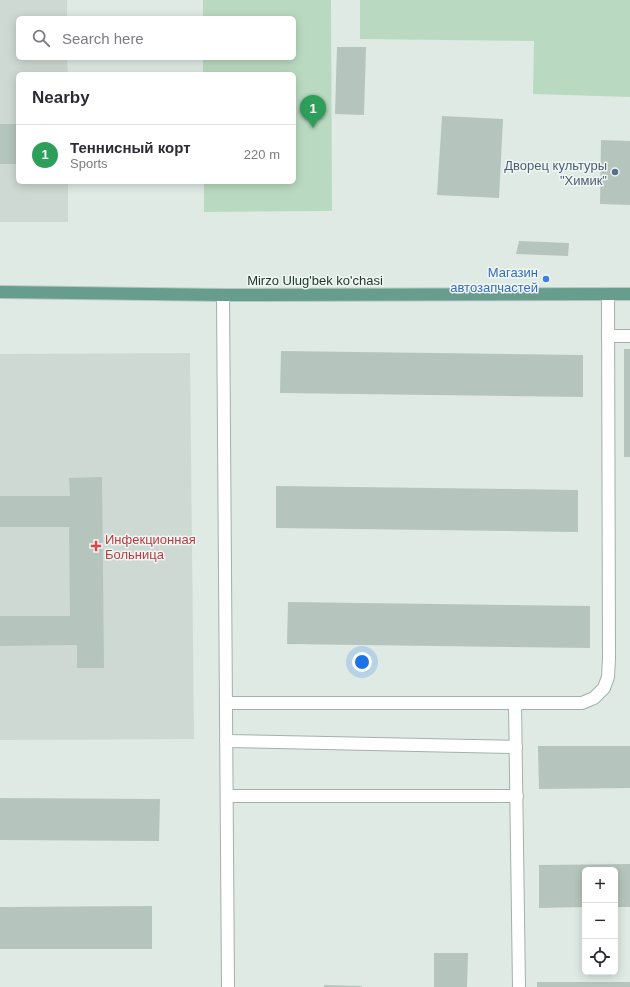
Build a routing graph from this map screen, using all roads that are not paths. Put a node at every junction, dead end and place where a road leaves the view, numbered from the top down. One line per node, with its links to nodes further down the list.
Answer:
1 (0, 292): 2 (main road, Mirzo Ulug'bek ko'chasi)
2 (223, 294): 3 (main road, Mirzo Ulug'bek ko'chasi); 7 (street)
3 (608, 294): 4 (main road, Mirzo Ulug'bek ko'chasi); 5 (street)
4 (630, 294)
5 (608, 336): 6 (street); 8 (street)
6 (630, 336)
7 (226, 703): 8 (street); 9 (street)
8 (516, 703): 10 (street)
9 (226, 741): 10 (street); 11 (street)
10 (516, 747): 12 (street)
11 (227, 796): 12 (street); 13 (street)
12 (517, 796): 14 (street)
13 (228, 987)
14 (519, 987)

